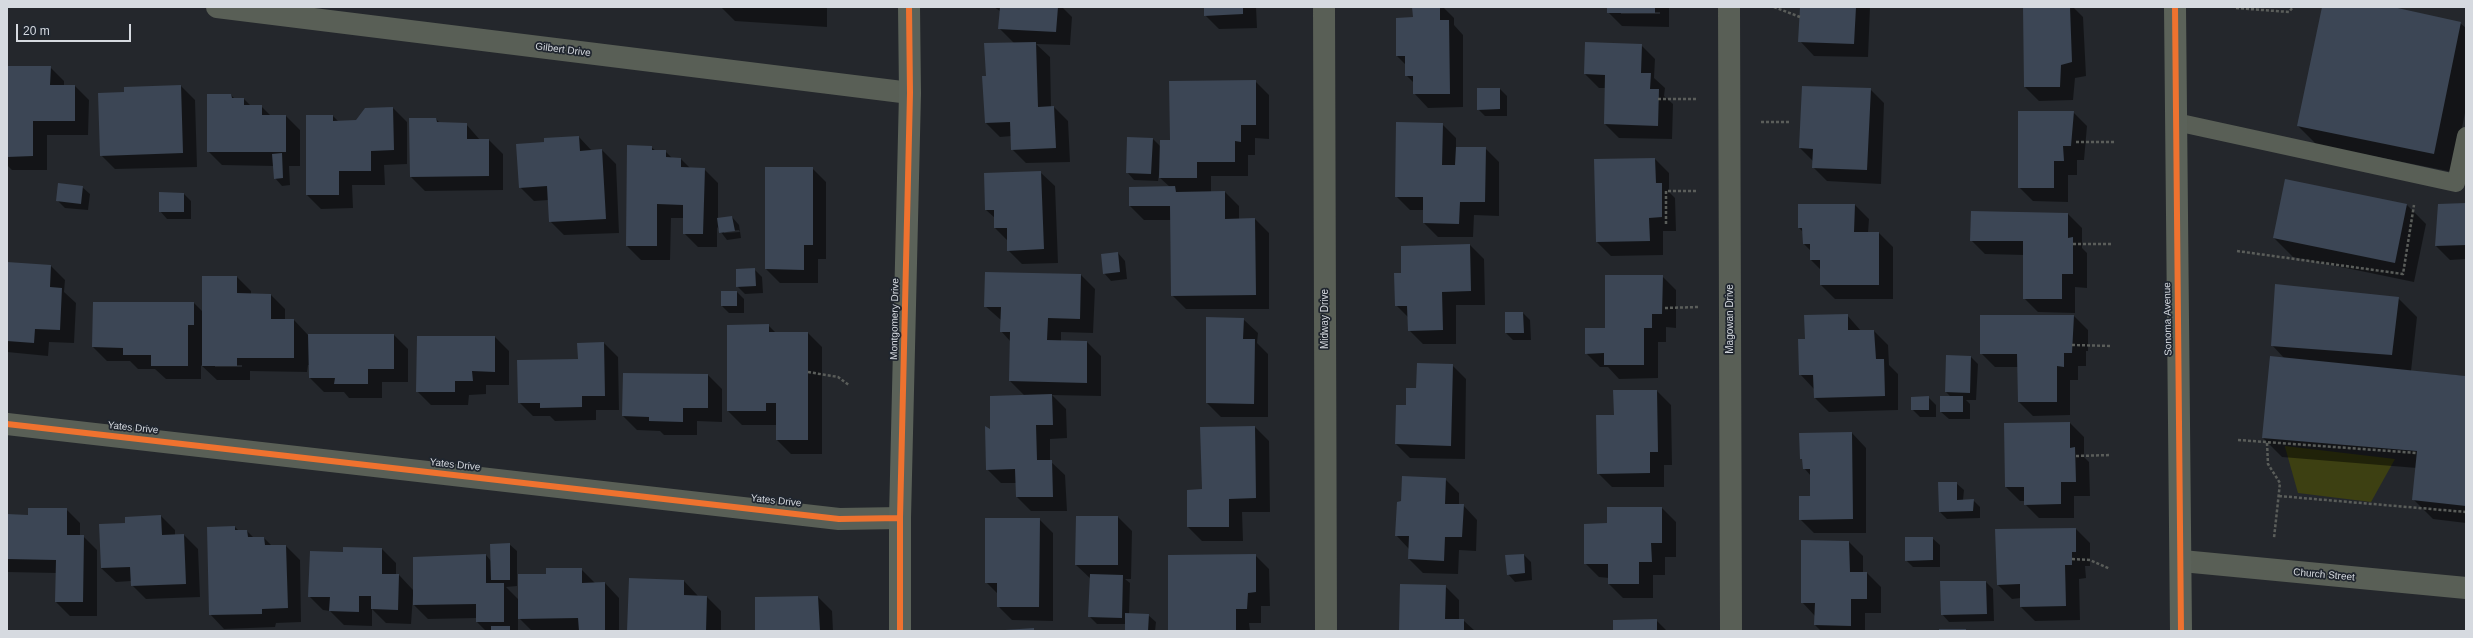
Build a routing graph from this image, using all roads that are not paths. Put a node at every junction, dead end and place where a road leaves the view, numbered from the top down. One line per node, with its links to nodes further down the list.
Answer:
1 (217, 7): 6 (street, Gilbert Drive)
2 (909, 7): 6 (main road, Montgomery Drive)
3 (1324, 7): 14 (street, Midway Drive)
4 (1729, 7): 15 (street, Magowan Drive)
5 (2175, 7): 7 (main road, Sonoma Avenue)
6 (910, 93): 10 (main road, Montgomery Drive)
7 (2176, 122): 8 (lane); 11 (main road, Sonoma Avenue)
8 (2466, 136)
9 (7, 424): 10 (street, Yates Drive)
10 (900, 518): 13 (main road, Montgomery Drive)
11 (2182, 561): 12 (street, Church Street); 16 (main road, Sonoma Avenue)
12 (2466, 588)
13 (900, 631)
14 (1326, 631)
15 (1731, 631)
16 (2181, 631)

